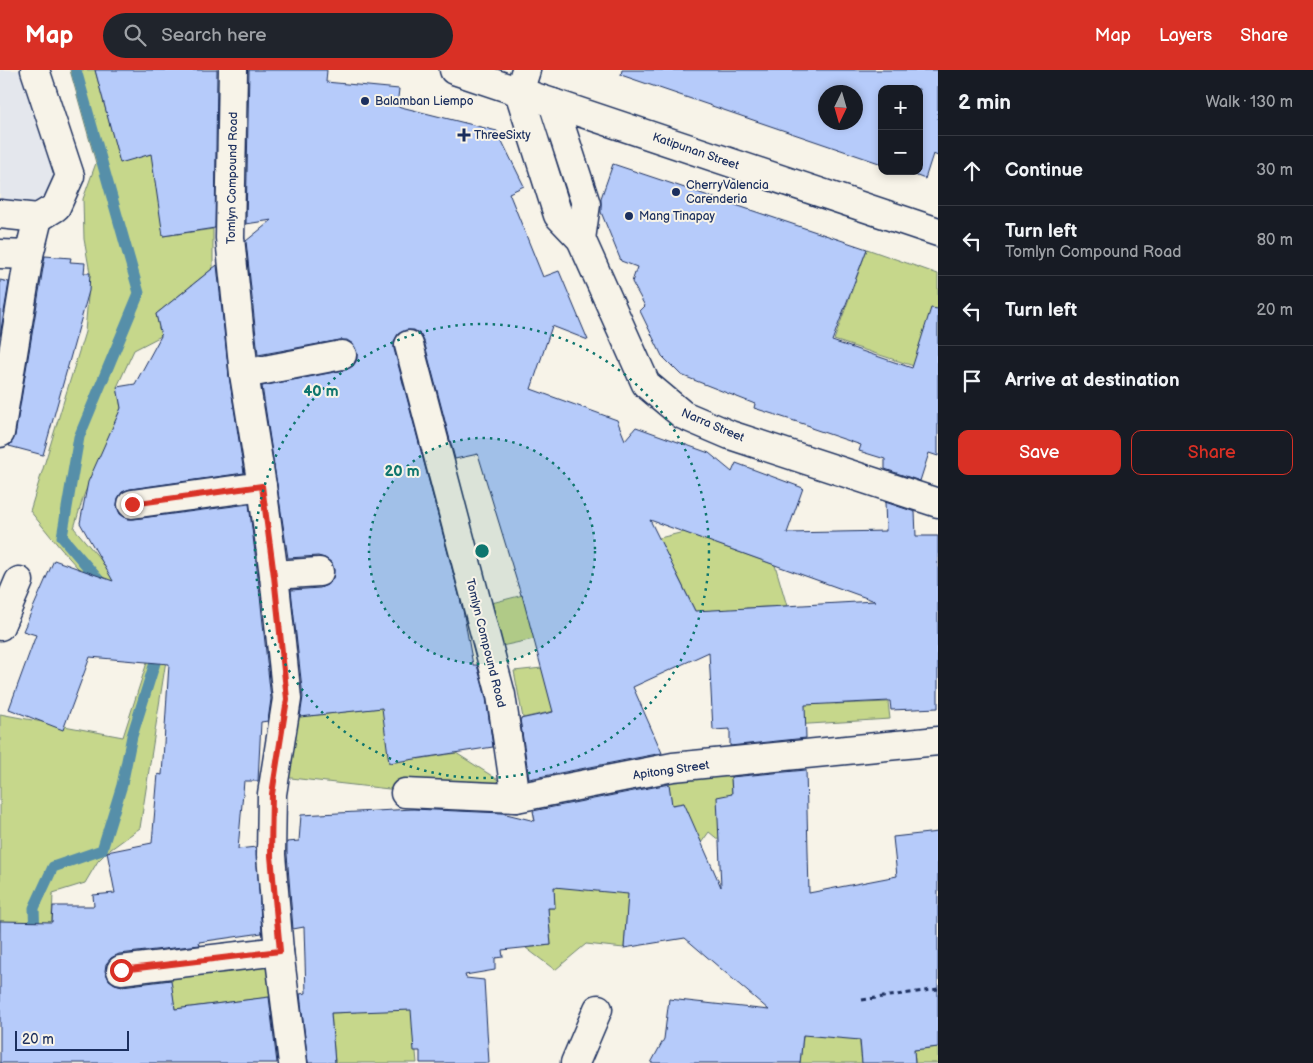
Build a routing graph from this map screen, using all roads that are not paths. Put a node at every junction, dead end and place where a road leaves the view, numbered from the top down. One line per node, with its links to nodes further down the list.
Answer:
1 (35, 70): 7 (street)
2 (233, 70): 14 (street, Tomlyn Compound Road)
3 (454, 70): 4 (street, Katipunan Street)
4 (523, 81): 5 (street, Katipunan Street); 9 (street, Narra Street)
5 (553, 103): 8 (street, Katipunan Street); 9 (street)
6 (0, 214): 7 (street)
7 (38, 218): 11 (street)
8 (938, 232)
9 (581, 239): 17 (street, Narra Street)
10 (0, 254): 11 (street)
11 (29, 255): 15 (street)
12 (409, 345): 25 (street, Tomlyn Compound Road)
13 (342, 355): 14 (street)
14 (244, 374): 16 (street, Tomlyn Compound Road)
15 (0, 433)
16 (262, 486): 18 (street); 20 (street, Tomlyn Compound Road)
17 (938, 503)
18 (132, 504)
19 (319, 572): 20 (street)
20 (274, 576): 26 (street, Tomlyn Compound Road)
21 (19, 581): 22 (street)
22 (0, 626)
23 (938, 741): 25 (street, Apitong Street)
24 (405, 794): 25 (street, Apitong Street)
25 (516, 798)
26 (280, 951): 27 (street); 29 (street, Tomlyn Compound Road)
27 (121, 970)
28 (598, 1010): 30 (street)
29 (293, 1063)
30 (575, 1063)

